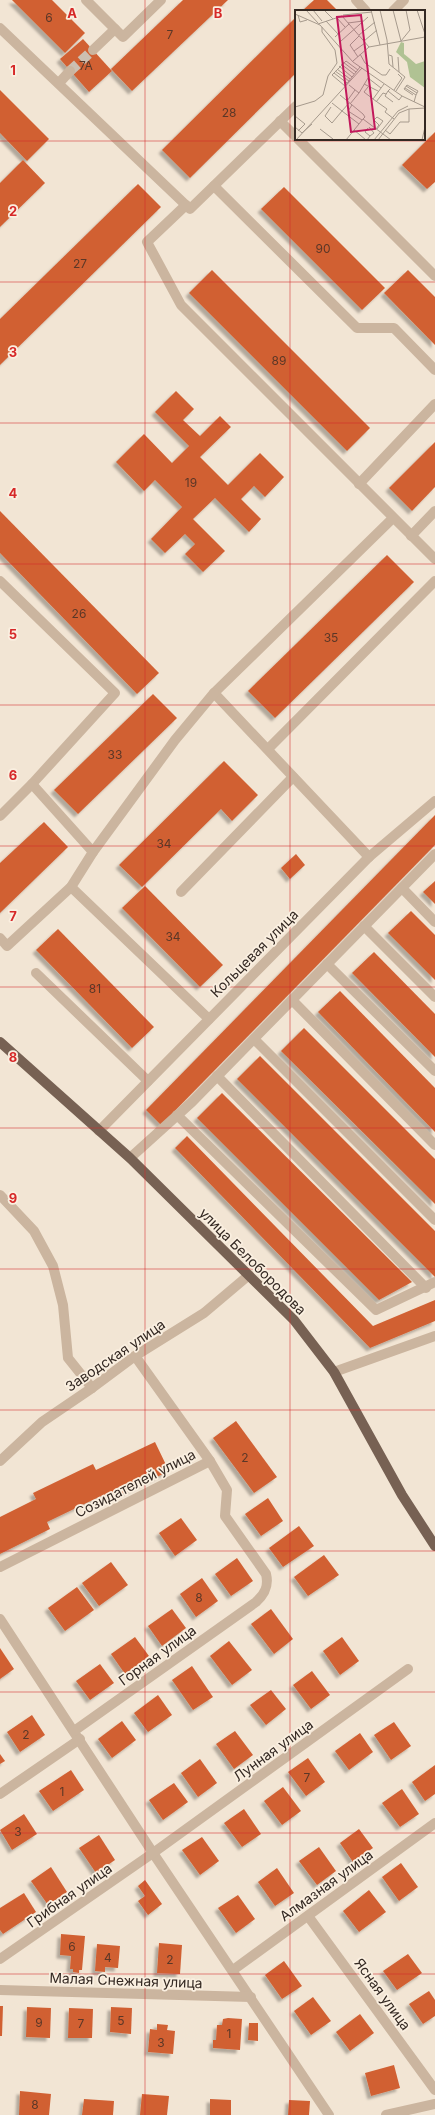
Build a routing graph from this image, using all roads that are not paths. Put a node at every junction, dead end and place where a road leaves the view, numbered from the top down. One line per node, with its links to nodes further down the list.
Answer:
1 (86, 0): 8 (street)
2 (161, 0): 8 (street)
3 (356, 0): 5 (street)
4 (404, 0): 6 (street)
5 (365, 10)
6 (394, 10)
7 (0, 28): 11 (street)
8 (114, 29): 9 (street)
9 (93, 50)
10 (70, 71): 11 (street)
11 (59, 83): 17 (street)
12 (295, 107): 13 (street)
13 (280, 121): 14 (street); 16 (street)
14 (295, 136)
15 (299, 140): 18 (street)
16 (214, 186): 17 (street); 19 (street)
17 (186, 205): 21 (street)
18 (435, 276)
19 (435, 370)
20 (435, 404): 21 (street)
21 (359, 484): 23 (street)
22 (435, 511): 24 (street)
23 (393, 518): 24 (street); 28 (street)
24 (411, 536): 25 (street)
25 (435, 559)
26 (0, 581): 31 (street)
27 (435, 581): 29 (street)
28 (214, 693): 29 (street); 34 (street)
29 (268, 750): 30 (street)
30 (293, 777): 36 (street); 39 (street)
31 (32, 784): 33 (street); 34 (street)
32 (435, 801): 36 (street, Кольцевая улица)
33 (0, 816)
34 (93, 852): 37 (street)
35 (435, 854): 38 (street)
36 (369, 857): 47 (street, Кольцевая улица)
37 (71, 887): 42 (street); 47 (street)
38 (402, 888): 40 (street); 41 (street)
39 (181, 892)
40 (435, 922)
41 (364, 926): 43 (street); 45 (street)
42 (0, 938)
43 (327, 964): 46 (street); 50 (street)
44 (36, 973): 52 (street)
45 (435, 997)
46 (292, 1000): 48 (street); 55 (street)
47 (209, 1019): 52 (street, Кольцевая улица)
48 (254, 1038): 51 (street); 58 (street)
49 (0, 1042): 54 (main road, улица Белобородова)
50 (435, 1071)
51 (217, 1076): 53 (street); 60 (street)
52 (148, 1081): 54 (street, Кольцевая улица)
53 (177, 1115): 56 (street); 60 (street)
54 (98, 1131): 56 (main road, улица Белобородова)
55 (435, 1145)
56 (130, 1158): 59 (main road, улица Белобородова)
57 (0, 1196): 64 (street)
58 (435, 1220)
59 (249, 1275): 62 (street, Заводская улица); 63 (main road, улица Белобородова)
60 (431, 1285)
61 (435, 1336): 63 (street)
62 (135, 1356): 64 (street, Заводская улица); 66 (street, Созидателей улица)
63 (334, 1372): 67 (main road, улица Белобородова)
64 (92, 1388): 65 (street, Заводская улица)
65 (0, 1461)
66 (210, 1461): 68 (street, Созидателей улица); 71 (street, Горная улица)
67 (434, 1545)
68 (0, 1567)
69 (0, 1619): 71 (street)
70 (408, 1669): 74 (street, Лунная улица)
71 (77, 1735): 72 (street, Горная улица); 74 (street)
72 (0, 1794)
73 (435, 1823): 75 (street, Алмазная улица)
74 (153, 1853): 76 (street, Грибная улица); 77 (street)
75 (308, 1916): 77 (street, Алмазная улица); 80 (street, Ясная улица)
76 (0, 1959)
77 (233, 1970): 79 (street)
78 (0, 1990): 79 (street, Малая Снежная улица)
79 (251, 1997): 82 (street)
80 (435, 2090)
81 (435, 2104): 83 (street)
82 (329, 2115)
83 (386, 2115)

